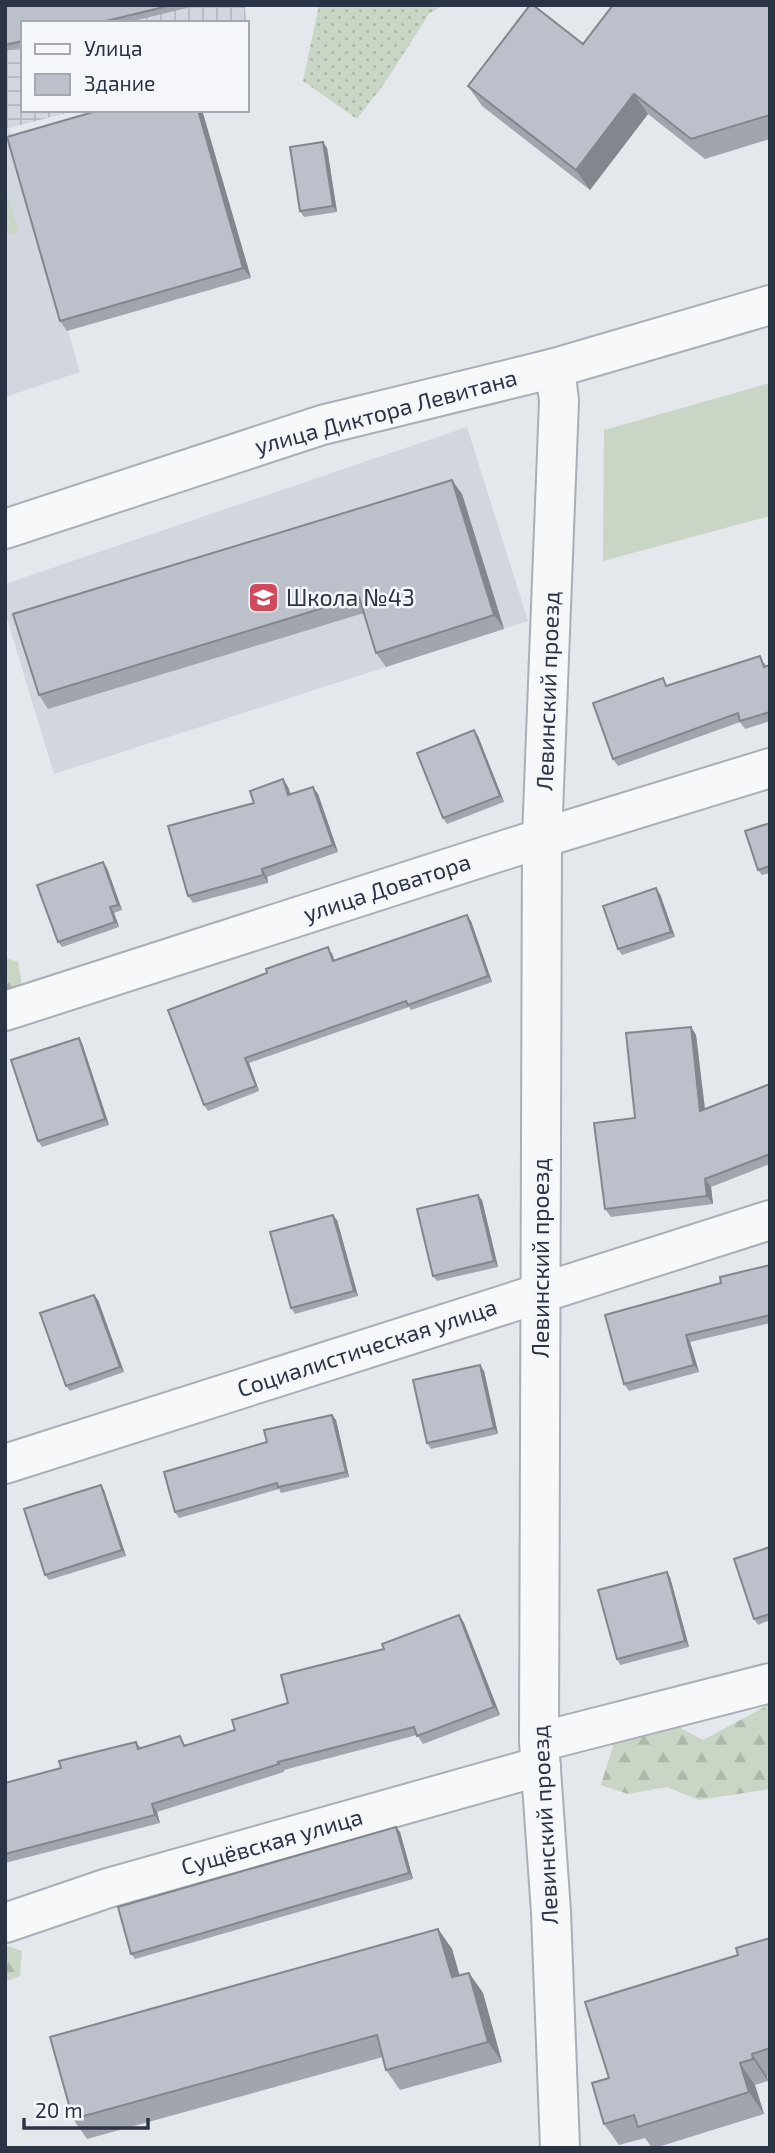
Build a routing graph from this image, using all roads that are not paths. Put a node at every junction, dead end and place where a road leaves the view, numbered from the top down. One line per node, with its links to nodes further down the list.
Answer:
1 (770, 305): 2 (street, улица Диктора Левитана)
2 (555, 368): 3 (street, улица Диктора Левитана); 5 (street, Левинский проезд)
3 (5, 528)
4 (770, 768): 5 (street, улица Доватора)
5 (542, 838): 6 (street, улица Доватора); 8 (street, Левинский проезд)
6 (5, 1011)
7 (770, 1220): 8 (street, Социалистическая улица)
8 (541, 1291): 9 (street, Социалистическая улица); 11 (street, Левинский проезд)
9 (5, 1464)
10 (770, 1683): 11 (street, Сущёвская улица)
11 (540, 1754): 12 (street, Сущёвская улица); 13 (street, Левинский проезд)
12 (5, 1923)
13 (560, 2148)

